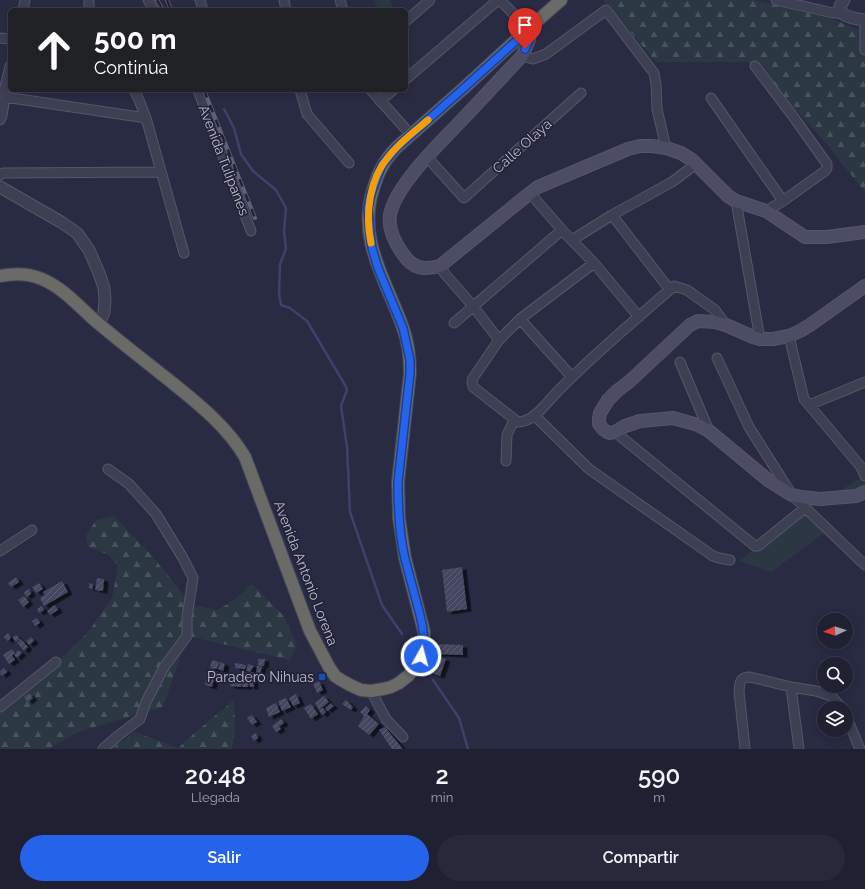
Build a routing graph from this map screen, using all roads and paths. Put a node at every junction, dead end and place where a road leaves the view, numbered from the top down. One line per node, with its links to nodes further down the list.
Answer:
1 (430, 0): 7 (street)
2 (499, 0): 9 (street); 14 (street)
3 (561, 0): 9 (highway, Avenida Antonio Lorena)
4 (776, 0): 6 (street)
5 (844, 0): 6 (street)
6 (841, 13): 8 (street)
7 (408, 19)
8 (865, 20): 10 (street)
9 (528, 30): 11 (main road); 26 (highway, Avenida Antonio Lorena)
10 (865, 50)
11 (522, 56): 27 (street); 28 (main road)
12 (755, 66): 36 (street)
13 (8, 74): 21 (street)
14 (408, 77)
15 (135, 92): 24 (street)
16 (200, 92): 40 (street, Avenida Tulipanes)
17 (301, 92): 29 (street)
18 (373, 92): 23 (street)
19 (391, 92): 23 (street)
20 (581, 94): 28 (street, Calle Olaya)
21 (4, 97): 24 (street); 25 (street)
22 (711, 98): 36 (street)
23 (380, 101): 26 (street)
24 (146, 118): 31 (street)
25 (0, 120)
26 (411, 135): 79 (highway, Avenida Antonio Lorena)
27 (666, 148): 30 (main road); 34 (main road)
28 (427, 157): 45 (main road)
29 (349, 163)
30 (696, 164): 35 (main road); 38 (street)
31 (161, 172): 32 (street); 43 (street)
32 (0, 175)
33 (0, 187): 53 (street)
34 (530, 193): 39 (street); 45 (main road)
35 (736, 201): 37 (main road); 56 (street)
36 (783, 202): 37 (street)
37 (766, 211): 41 (main road)
38 (612, 215): 42 (street); 48 (street)
39 (562, 230): 42 (street); 49 (street)
40 (251, 231)
41 (865, 232)
42 (572, 240): 44 (street)
43 (184, 253)
44 (594, 263): 50 (street); 51 (street)
45 (440, 266): 49 (street)
46 (0, 276): 53 (highway, Avenida Antonio Lorena)
47 (865, 286): 55 (main road)
48 (670, 290): 50 (street); 54 (street)
49 (473, 306): 52 (street); 57 (street)
50 (639, 317): 60 (street)
51 (520, 319): 57 (street); 60 (street)
52 (454, 323)
53 (99, 324): 79 (highway, Avenida Antonio Lorena)
54 (726, 325): 56 (main road); 66 (main road)
55 (789, 336): 56 (main road); 62 (street)
56 (760, 339)
57 (499, 340): 64 (street)
58 (717, 358): 71 (street)
59 (680, 362): 65 (street)
60 (572, 377): 63 (street)
61 (865, 382): 62 (street)
62 (809, 405): 69 (street)
63 (535, 416): 64 (street); 75 (street)
64 (514, 420): 67 (street)
65 (709, 431): 66 (main road); 71 (main road)
66 (615, 432): 72 (street)
67 (506, 461)
68 (108, 469): 84 (street)
69 (865, 476)
70 (865, 492): 71 (main road)
71 (792, 495): 72 (street)
72 (805, 508): 76 (street)
73 (32, 530): 74 (street)
74 (0, 551)
75 (730, 560)
76 (865, 565)
77 (56, 662): 81 (street)
78 (791, 687): 80 (street); 85 (street); 86 (street)
79 (371, 691): 83 (street)
80 (836, 701)
81 (0, 707)
82 (853, 732): 87 (street)
83 (403, 737)
84 (104, 749)
85 (745, 749)
86 (799, 749)
87 (860, 749)

